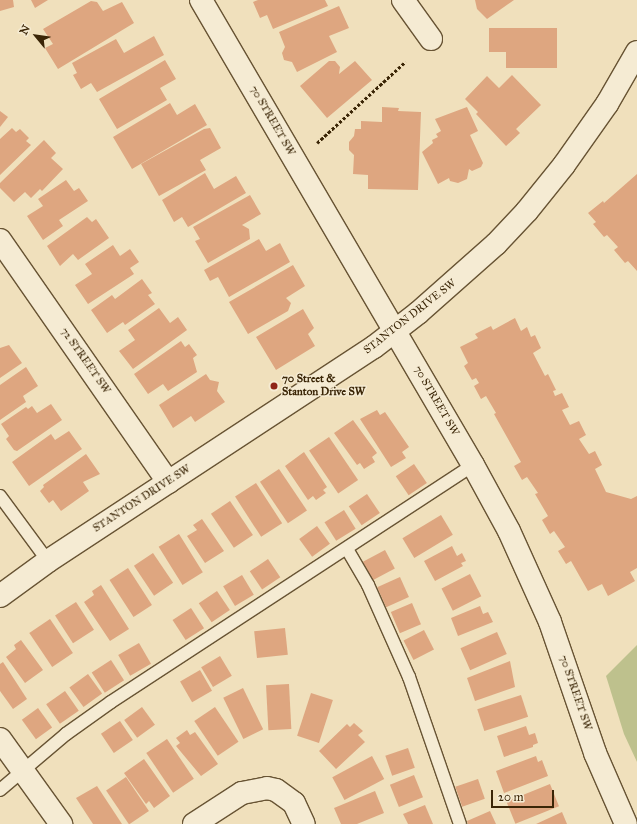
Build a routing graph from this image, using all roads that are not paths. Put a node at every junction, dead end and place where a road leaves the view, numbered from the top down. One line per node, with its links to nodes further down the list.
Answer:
1 (201, 0): 6 (street, 70 STREET SW)
2 (402, 0): 3 (street)
3 (431, 39)
4 (637, 52): 6 (street, STANTON DRIVE SW)
5 (0, 240): 8 (street, 72 STREET SW)
6 (395, 331): 7 (street, 70 STREET SW); 8 (street, STANTON DRIVE SW)
7 (473, 465): 10 (lane); 20 (street, 70 STREET SW)
8 (168, 482): 11 (street, STANTON DRIVE SW)
9 (0, 496): 11 (lane)
10 (347, 549): 14 (lane); 19 (lane)
11 (48, 562): 12 (street, STANTON DRIVE SW)
12 (0, 596)
13 (0, 738): 14 (street)
14 (22, 770): 15 (lane); 16 (street)
15 (0, 790)
16 (61, 824)
17 (194, 824): 18 (street)
18 (304, 824)
19 (460, 824)
20 (626, 824)

